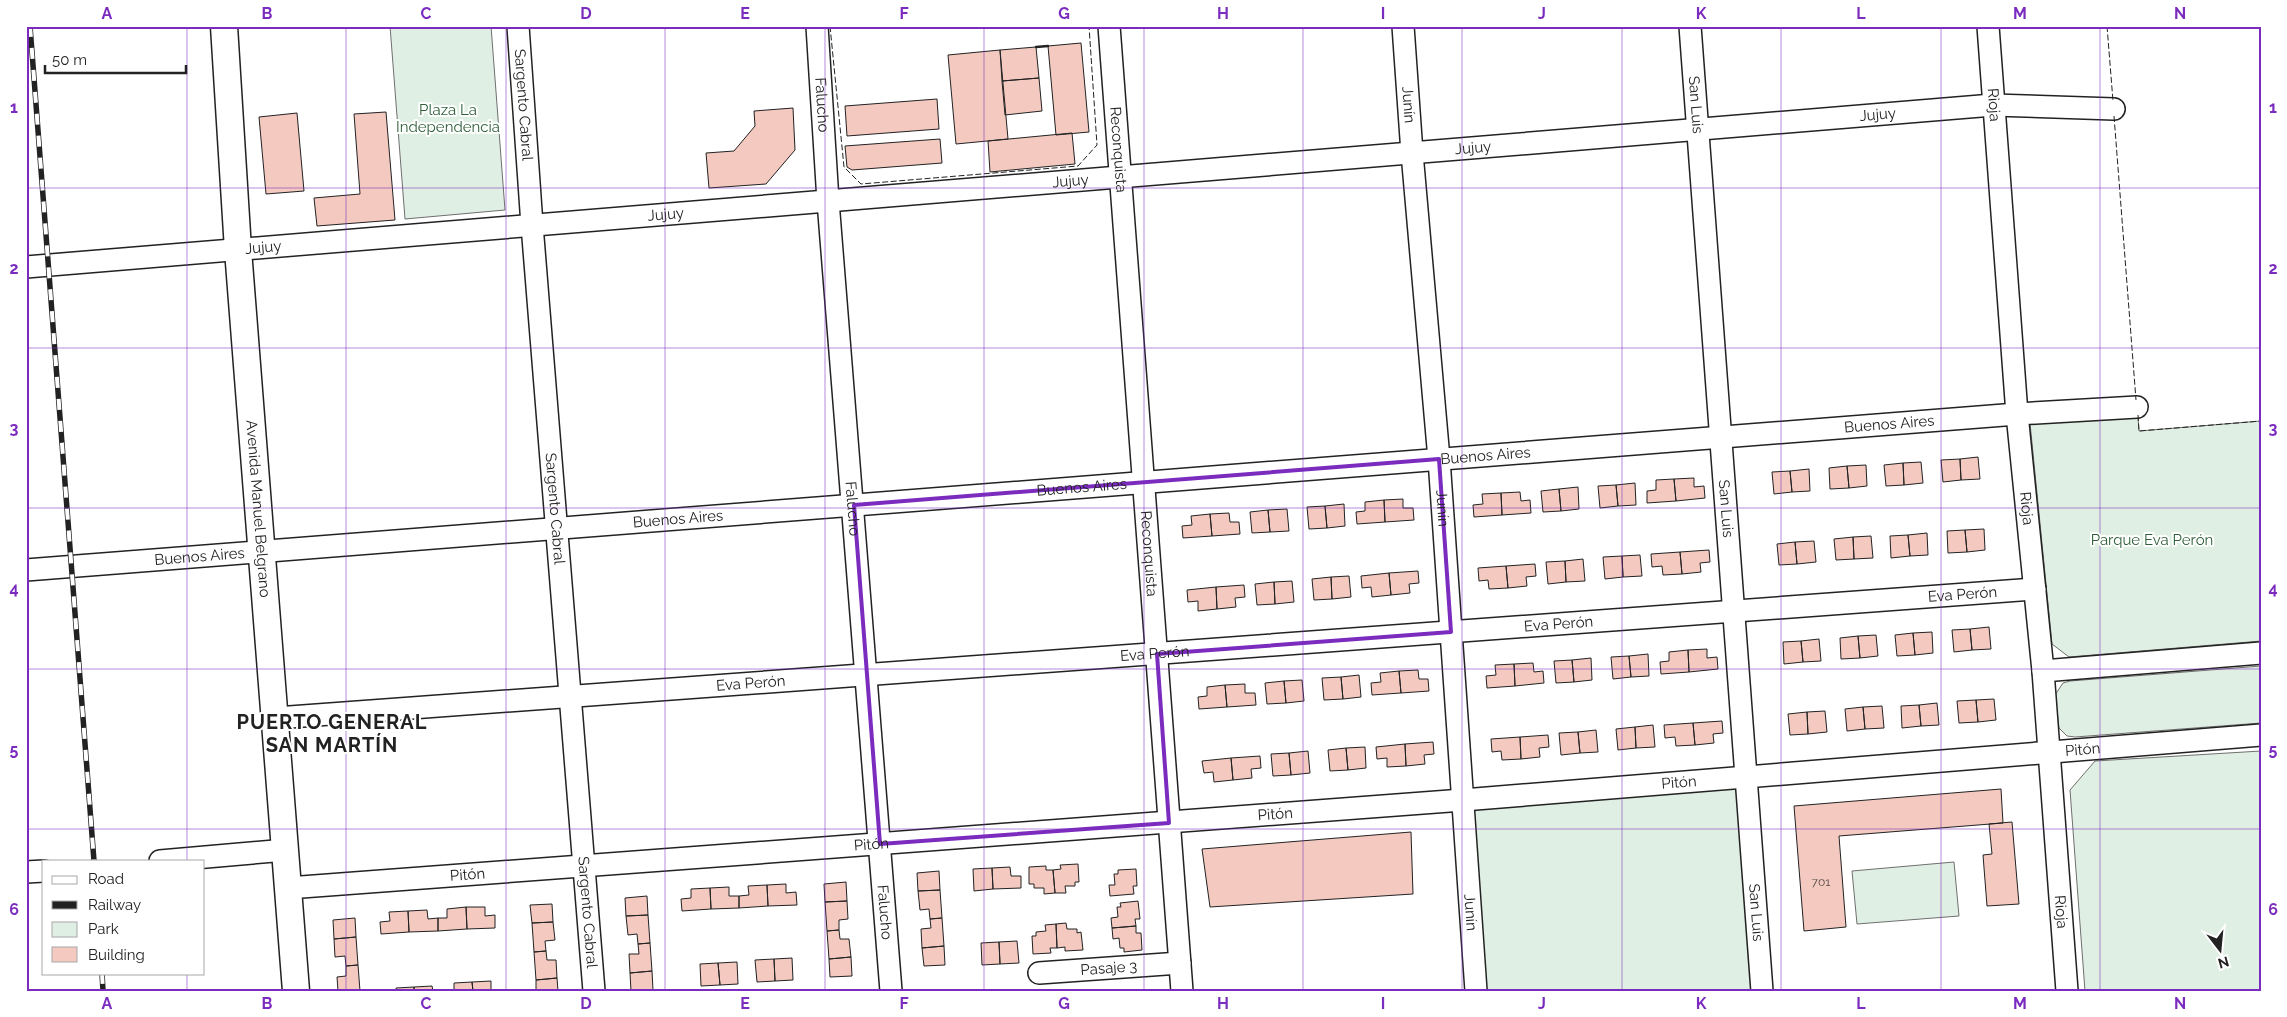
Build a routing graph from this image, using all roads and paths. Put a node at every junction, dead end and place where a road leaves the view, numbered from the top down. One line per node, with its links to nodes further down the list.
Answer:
1 (224, 26): 15 (main road, Avenida Manuel Belgrano)
2 (518, 26): 14 (street, Sargento Cabral)
3 (817, 26): 13 (street, Falucho)
4 (1109, 26): 12 (street, Reconquista)
5 (1403, 26): 11 (street, Junín)
6 (1690, 26): 10 (street, San Luis)
7 (1988, 26): 8 (street, Rioja)
8 (1993, 105): 9 (street, Jujuy); 10 (street, Jujuy); 18 (street, Rioja)
9 (2114, 109)
10 (1696, 129): 11 (street, Jujuy); 19 (street, San Luis)
11 (1412, 153): 12 (street, Jujuy); 20 (street, Junín)
12 (1120, 177): 13 (street, Jujuy); 21 (street, Reconquista)
13 (828, 201): 14 (street, Jujuy); 22 (street, Falucho)
14 (532, 225): 15 (street, Jujuy); 23 (street, Sargento Cabral)
15 (238, 250): 16 (street, Jujuy); 24 (main road, Avenida Manuel Belgrano)
16 (26, 267)
17 (2137, 407): 18 (street, Buenos Aires)
18 (2017, 414): 19 (street, Buenos Aires); 26 (street, Rioja)
19 (1721, 437): 20 (street, Buenos Aires); 27 (street, San Luis)
20 (1439, 459): 21 (street, Buenos Aires); 28 (street, Junín)
21 (1144, 482): 22 (street, Buenos Aires); 30 (street, Reconquista)
22 (854, 505): 23 (street, Buenos Aires); 32 (street, Falucho)
23 (558, 528): 24 (street, Buenos Aires); 33 (street, Sargento Cabral)
24 (263, 551): 25 (street, Buenos Aires); 34 (main road, Avenida Manuel Belgrano)
25 (26, 570)
26 (2035, 589): 27 (street, Eva Perón); 31 (street, Rioja)
27 (1734, 611): 28 (street, Eva Perón); 37 (street, San Luis)
28 (1451, 632): 30 (street, Eva Perón); 38 (street, Junín)
29 (2261, 653): 31 (street)
30 (1157, 654): 32 (street, Eva Perón); 39 (street, Reconquista)
31 (2043, 670): 36 (street, Rioja)
32 (867, 675): 33 (street, Eva Perón); 40 (street, Falucho)
33 (571, 696): 34 (street, Eva Perón); 43 (street, Sargento Cabral)
34 (276, 718): 41 (main road, Avenida Manuel Belgrano)
35 (2261, 735): 36 (street, Pitón)
36 (2049, 752): 37 (street, Pitón); 55 (street, Rioja)
37 (1746, 778): 38 (street, Pitón); 54 (street, San Luis)
38 (1463, 800): 39 (street, Pitón); 53 (street, Junín)
39 (1169, 822): 40 (street, Pitón); 47 (street, Reconquista)
40 (880, 844): 43 (street, Pitón); 51 (street, Falucho)
41 (286, 850): 42 (street); 46 (main road, Avenida Manuel Belgrano)
42 (171, 860)
43 (585, 866): 46 (street, Pitón); 50 (street, Sargento Cabral)
44 (42, 871): 45 (street)
45 (26, 872)
46 (288, 888): 49 (main road, Avenida Manuel Belgrano)
47 (1180, 963): 48 (street, Pasaje 3); 52 (street, Reconquista)
48 (1039, 973)
49 (296, 991)
50 (594, 991)
51 (892, 991)
52 (1182, 991)
53 (1476, 991)
54 (1762, 991)
55 (2067, 991)

